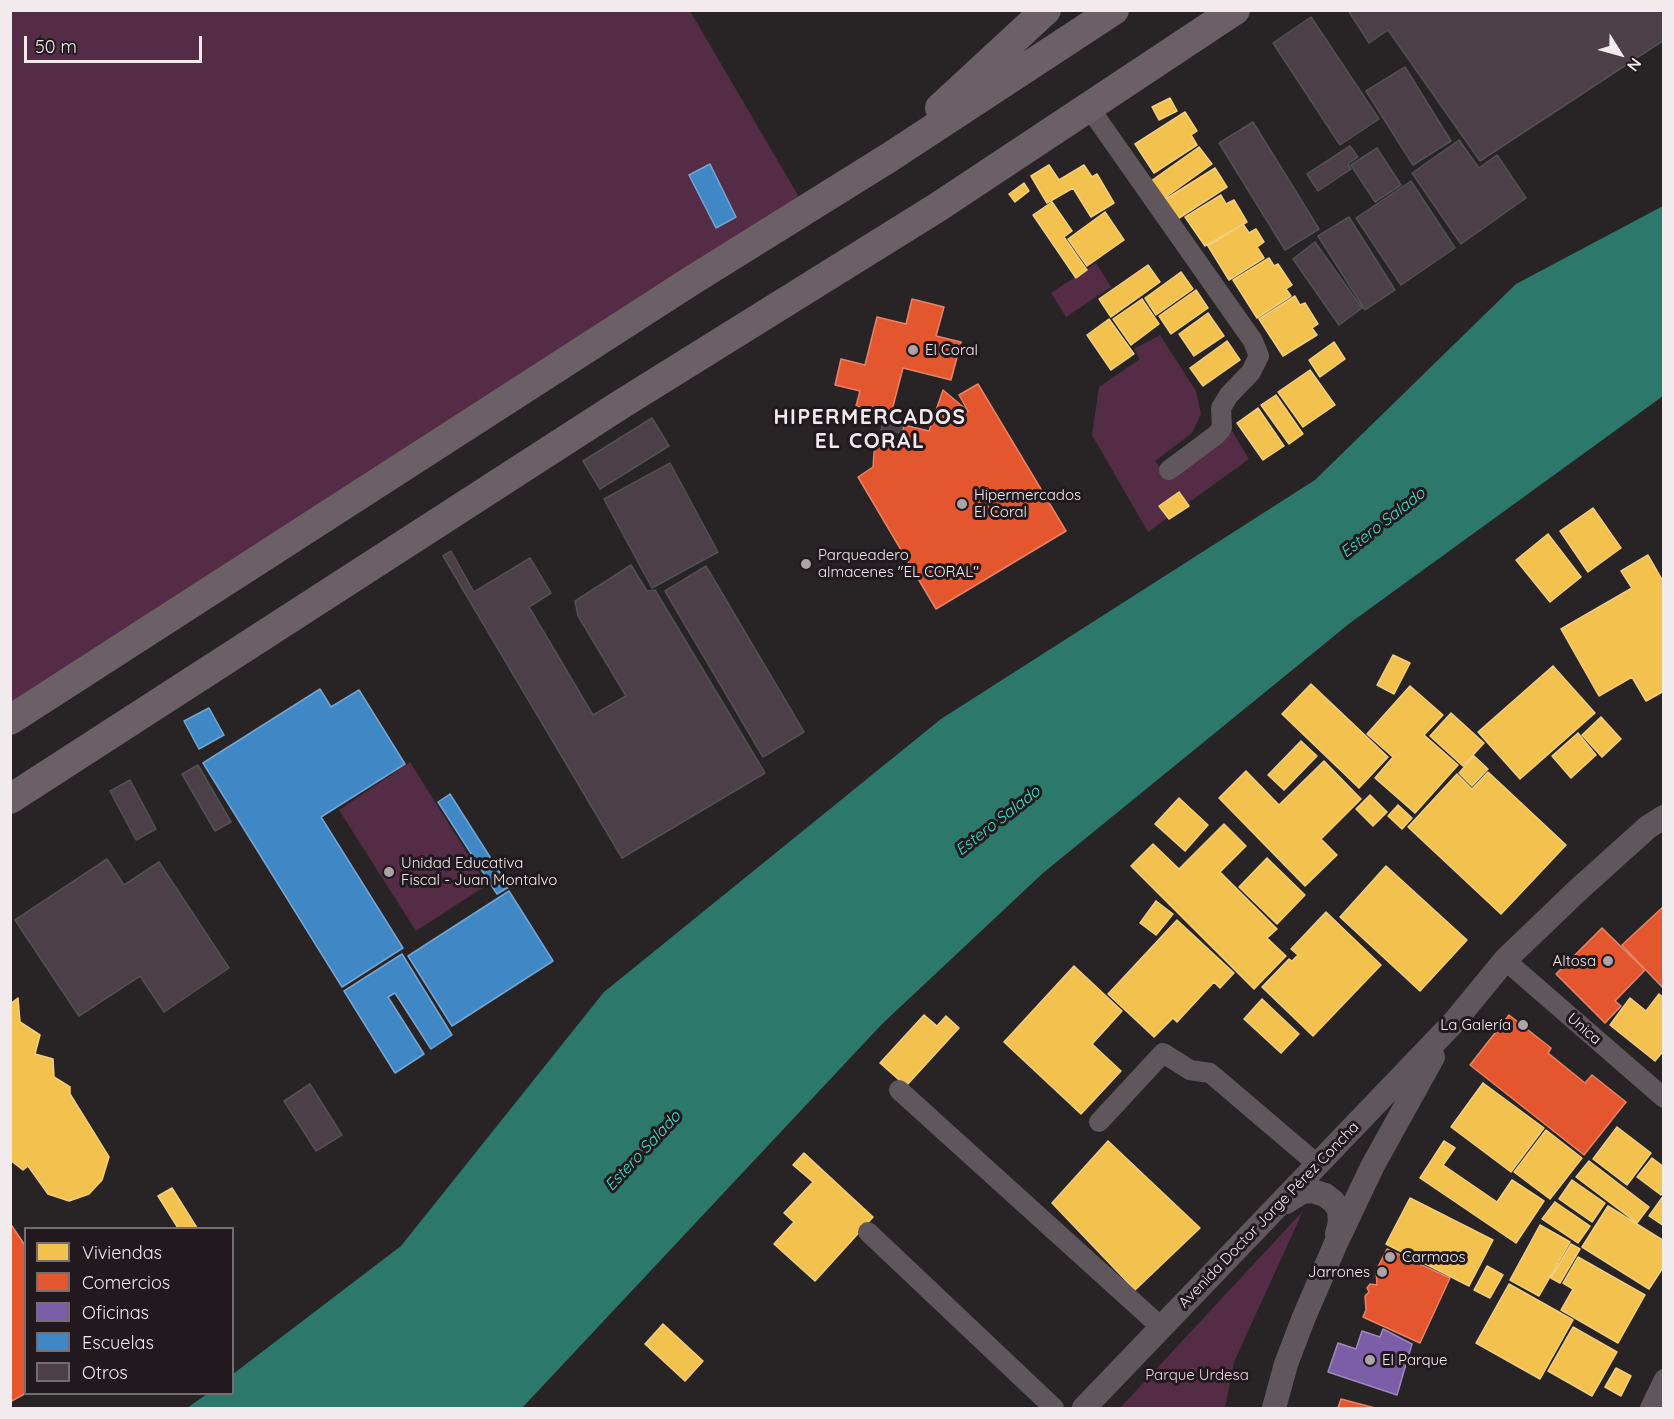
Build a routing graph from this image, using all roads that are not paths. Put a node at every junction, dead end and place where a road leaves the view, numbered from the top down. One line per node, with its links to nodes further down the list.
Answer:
1 (1046, 10): 5 (main road)
2 (1114, 10): 5 (main road)
3 (1235, 10): 4 (main road)
4 (1088, 106): 6 (street); 8 (main road)
5 (890, 157): 7 (main road)
6 (1169, 470)
7 (10, 720)
8 (10, 799)
9 (1664, 817): 10 (street, Avenida Doctor Jorge Pérez Concha)
10 (1505, 960): 11 (street, Avenida Doctor Jorge Pérez Concha); 13 (street, Unica)
11 (1454, 1022): 15 (street, Avenida Doctor Jorge Pérez Concha); 18 (street, Avenida Doctor Jorge Pérez Concha)
12 (899, 1090): 19 (street)
13 (1664, 1098)
14 (1099, 1122): 15 (street)
15 (1317, 1164): 16 (street, Avenida Doctor Jorge Pérez Concha)
16 (1258, 1226): 18 (street); 19 (street, Avenida Doctor Jorge Pérez Concha)
17 (868, 1232): 21 (street)
18 (1336, 1243): 23 (street, Avenida Doctor Jorge Pérez Concha)
19 (1161, 1327): 22 (street, Avenida Doctor Jorge Pérez Concha)
20 (1664, 1379): 24 (street)
21 (1054, 1408)
22 (1084, 1408)
23 (1274, 1408)
24 (1650, 1408)

